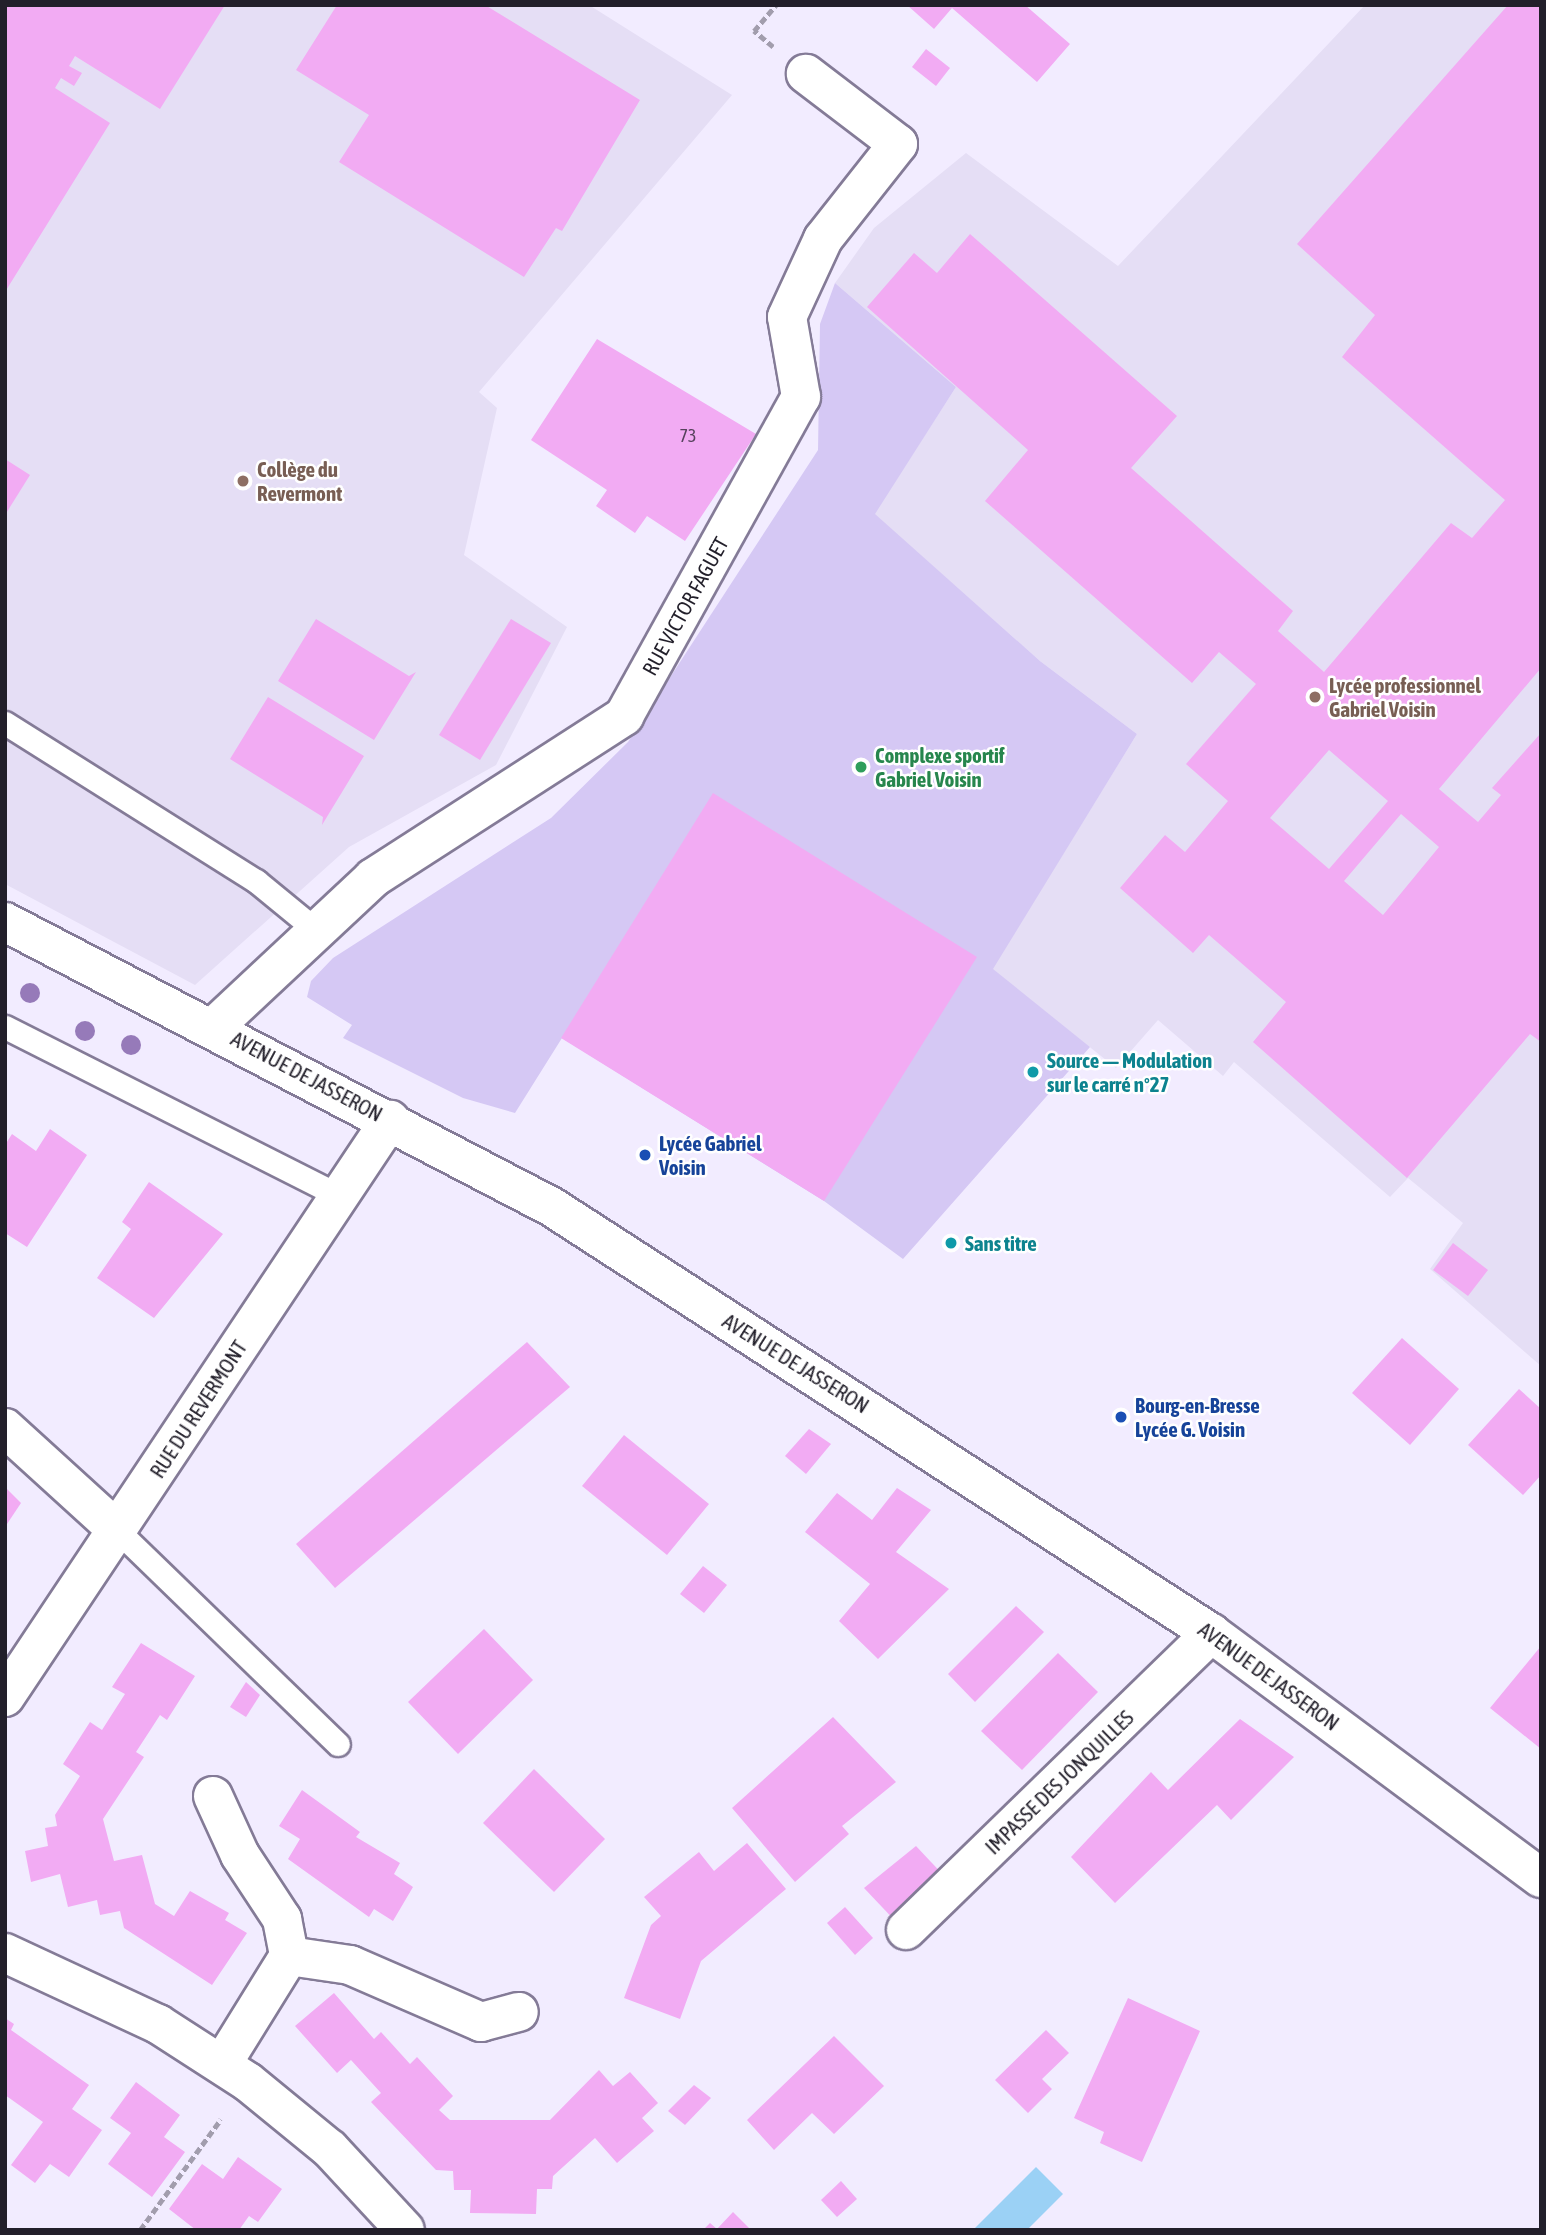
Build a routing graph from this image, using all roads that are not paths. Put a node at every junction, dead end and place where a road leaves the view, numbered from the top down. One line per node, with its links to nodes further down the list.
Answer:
1 (807, 74): 4 (street, RUE VICTOR FAGUET)
2 (5, 723): 4 (lane)
3 (5, 922): 6 (street, AVENUE DE JASSERON)
4 (317, 931): 6 (street, RUE VICTOR FAGUET)
5 (5, 1027): 8 (lane)
6 (214, 1027): 7 (street, AVENUE DE JASSERON)
7 (390, 1120): 8 (street, RUE DU REVERMONT); 11 (street, AVENUE DE JASSERON)
8 (339, 1196): 10 (street, RUE DU REVERMONT)
9 (5, 1428): 10 (street)
10 (118, 1531): 12 (street, RUE DU REVERMONT); 13 (lane)
11 (1211, 1633): 15 (street, AVENUE DE JASSERON); 16 (street, IMPASSE DES JONQUILLES)
12 (5, 1697)
13 (338, 1744)
14 (213, 1796): 18 (street)
15 (1541, 1878)
16 (906, 1930)
17 (5, 1953): 20 (street)
18 (289, 1956): 19 (street); 20 (street)
19 (519, 2012)
20 (235, 2073): 21 (street)
21 (405, 2230)

